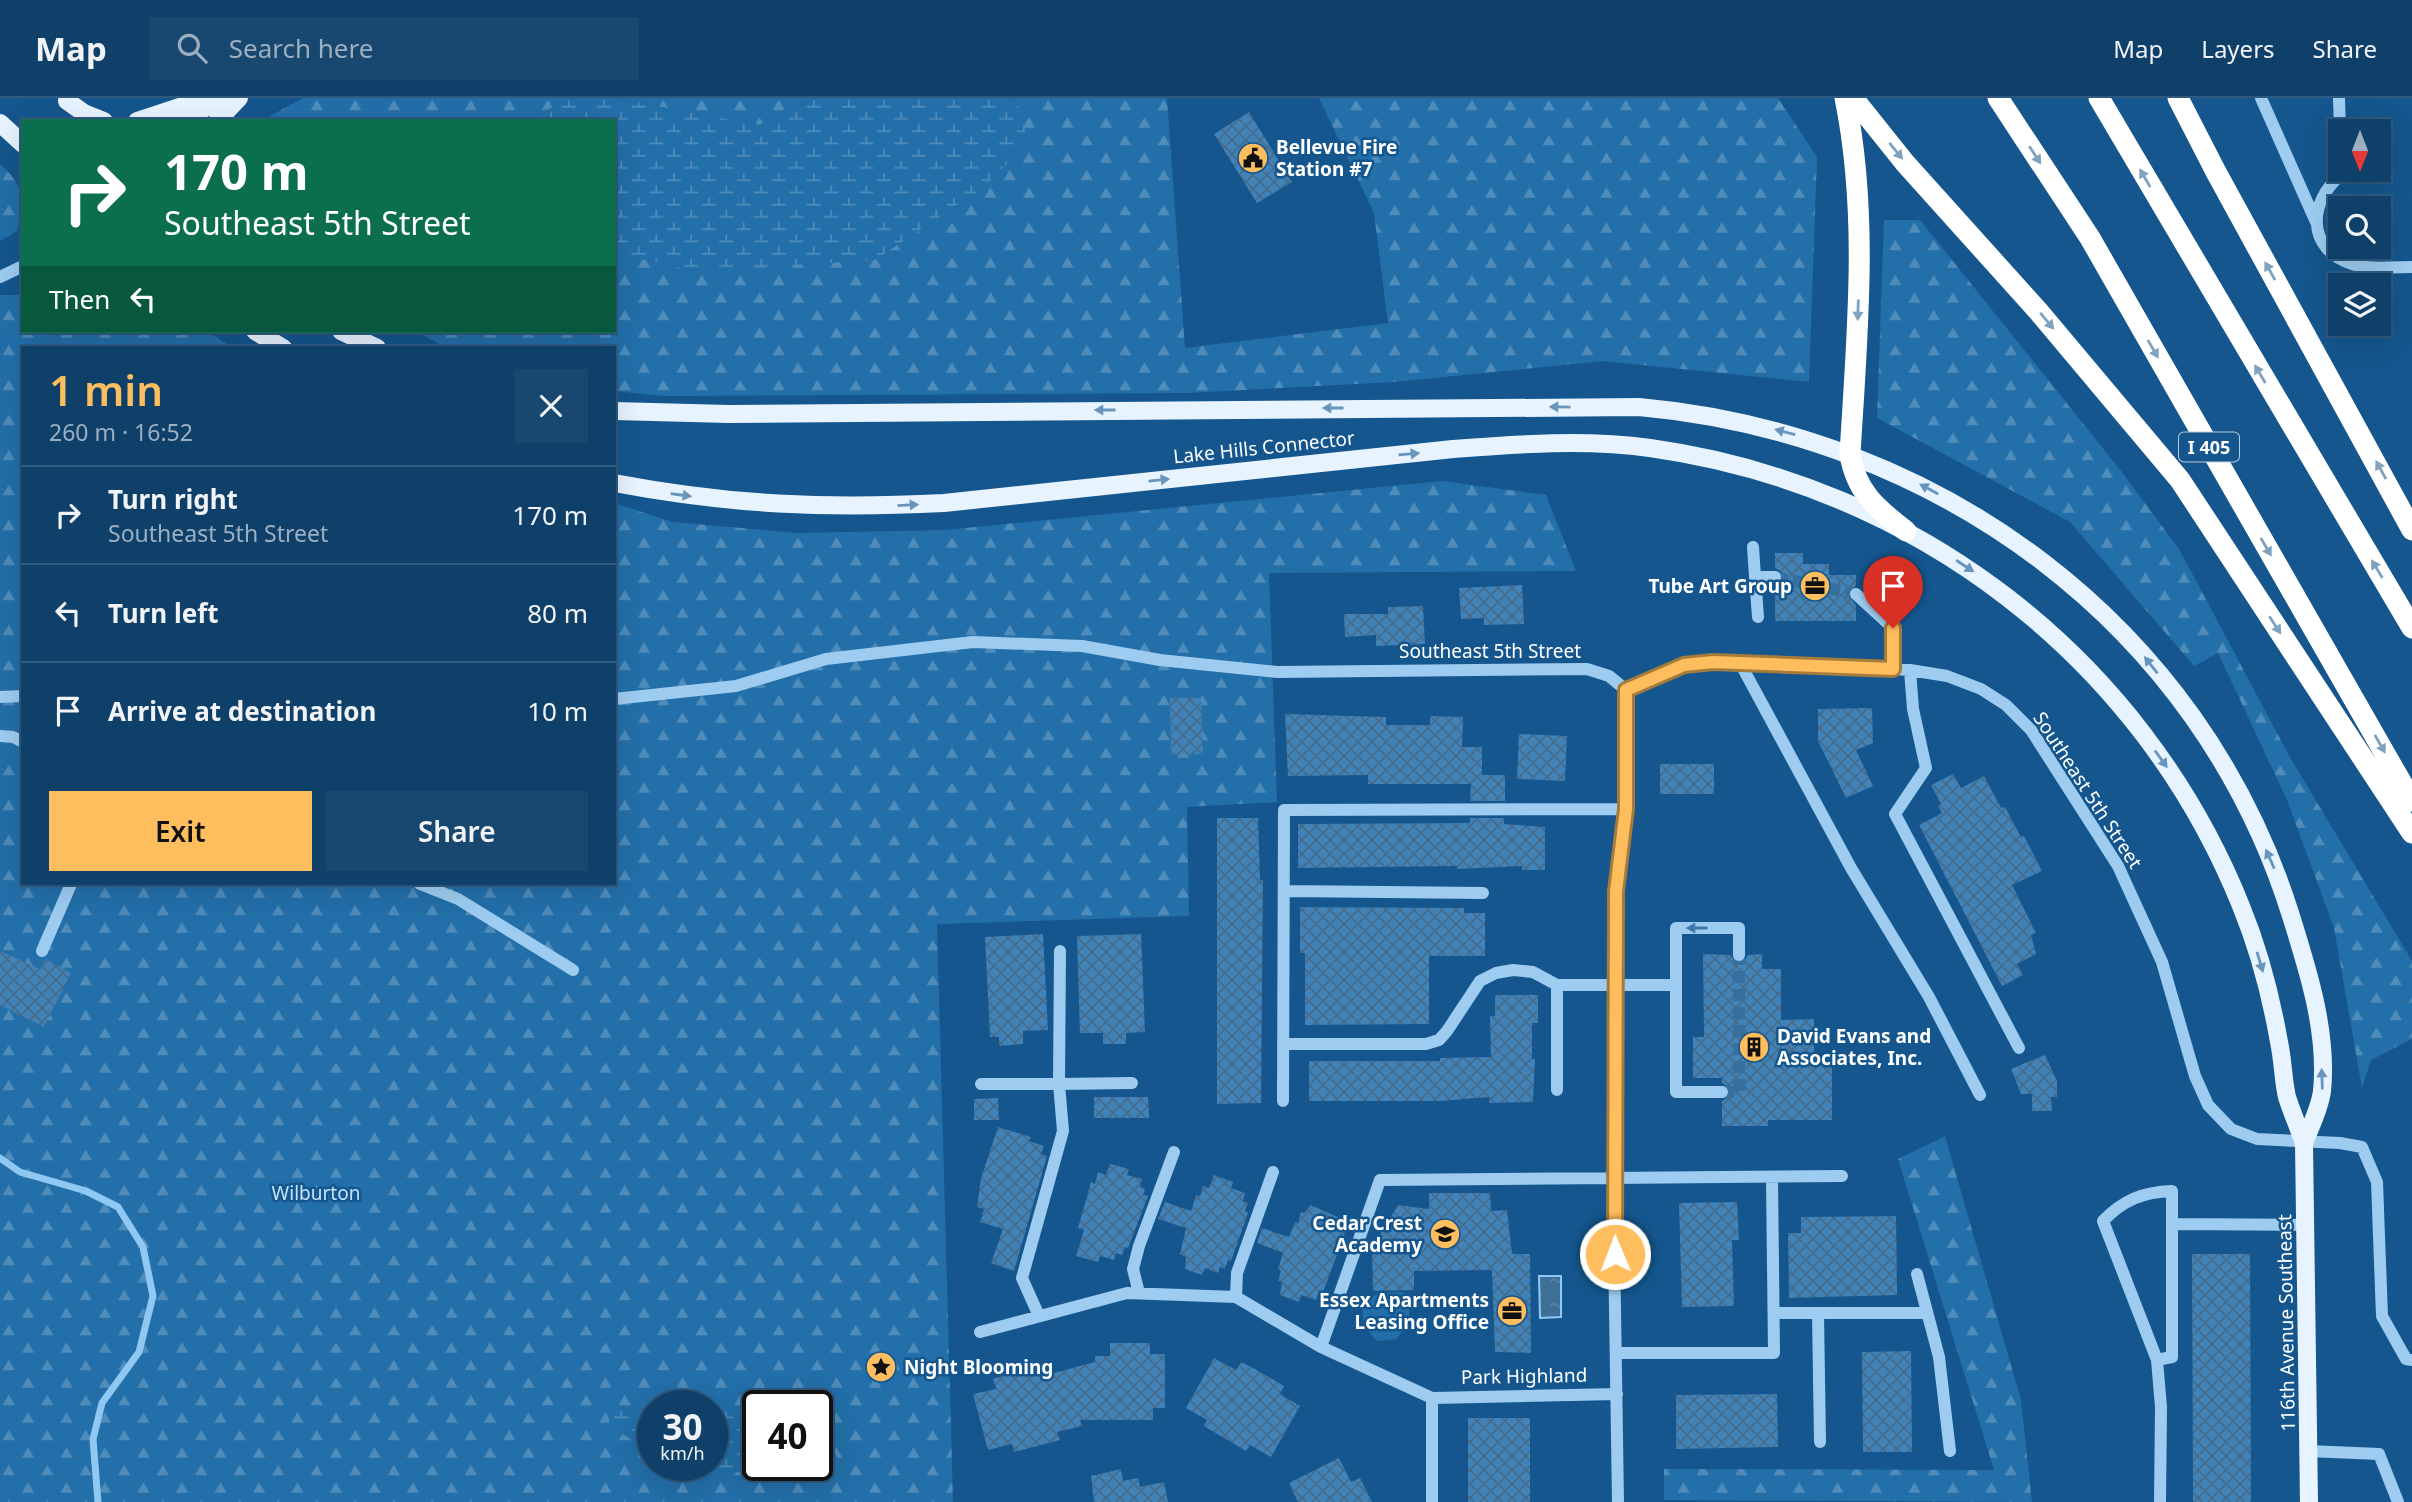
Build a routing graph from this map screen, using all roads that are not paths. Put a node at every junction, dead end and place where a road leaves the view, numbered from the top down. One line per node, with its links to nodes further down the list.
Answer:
1 (208, 98): 14 (main road)
2 (224, 98): 15 (main road)
3 (239, 98): 16 (main road)
4 (1845, 98): 30 (highway, one-way to 30)
5 (1853, 98): 51 (highway, one-way to 51)
6 (1998, 98): 49 (highway, I 405, one-way to 49)
7 (2099, 98): 39 (highway, one-way to 7)
8 (2178, 98): 32 (highway, one-way to 8)
9 (2261, 98): 21 (street)
10 (2339, 98): 17 (street)
11 (66, 100): 12 (main road); 13 (main road)
12 (80, 119)
13 (99, 119)
14 (142, 119)
15 (184, 119)
16 (219, 119)
17 (2340, 119)
18 (0, 123): 19 (main road)
19 (21, 142)
20 (2332, 182): 21 (street)
21 (2316, 222): 23 (street)
22 (21, 267): 24 (street)
23 (2412, 267)
24 (0, 276)
25 (258, 333): 27 (main road)
26 (345, 333): 28 (main road)
27 (280, 346)
28 (373, 346)
29 (616, 411): 30 (main road, Lake Hills Connector, one-way to 29)
30 (1850, 454): 33 (highway); 72 (main road, 116th Avenue Southeast, one-way to 30)
31 (616, 483): 33 (main road, Lake Hills Connector, one-way to 33)
32 (2412, 530)
33 (1906, 531): 72 (main road, 116th Avenue Southeast, one-way to 72)
34 (1753, 547): 35 (street)
35 (1755, 577): 36 (street); 38 (street)
36 (1775, 578)
37 (1856, 594): 41 (street)
38 (1758, 617)
39 (2412, 628)
40 (1739, 661): 41 (street, Southeast 5th Street); 43 (street, Southeast 5th Street); 70 (street)
41 (1893, 669): 42 (street, Southeast 5th Street)
42 (1910, 670): 64 (street); 72 (street, Southeast 5th Street)
43 (1626, 690): 46 (street, Southeast 5th Street); 50 (street)
44 (21, 696): 45 (street)
45 (0, 697)
46 (616, 698)
47 (0, 736): 48 (street)
48 (21, 741)
49 (2412, 801)
50 (1626, 809): 54 (street); 62 (street)
51 (2412, 833)
52 (71, 885): 56 (street)
53 (423, 885): 59 (street)
54 (1285, 891): 55 (street); 63 (street)
55 (1482, 893)
56 (42, 951)
57 (1060, 951): 67 (street)
58 (1739, 955): 61 (street, one-way to 61)
59 (573, 970)
60 (1557, 985): 62 (street); 63 (street); 68 (street)
61 (1676, 985): 62 (street); 69 (street)
62 (1616, 986): 77 (street)
63 (1283, 1044): 71 (street)
64 (2019, 1048)
65 (1132, 1083): 67 (street)
66 (981, 1084): 67 (street)
67 (1059, 1084): 86 (street)
68 (1557, 1090)
69 (1722, 1092)
70 (1980, 1096)
71 (1283, 1101)
72 (2304, 1144): 79 (main road, 116th Avenue Southeast); 91 (street, Southeast 5th Street)
73 (1174, 1152): 81 (street)
74 (1273, 1172): 82 (street)
75 (1842, 1175): 76 (street)
76 (1772, 1178): 77 (street); 83 (street)
77 (1613, 1180): 88 (street); 89 (street)
78 (2172, 1224): 79 (street); 90 (street); 90 (street)
79 (2306, 1225): 96 (main road, 116th Avenue Southeast)
80 (1917, 1274): 85 (street)
81 (1139, 1293): 82 (street); 86 (street)
82 (1236, 1297): 88 (street)
83 (1774, 1313): 84 (street); 89 (street)
84 (1818, 1313): 85 (street); 94 (street)
85 (1926, 1313): 95 (street)
86 (1039, 1317): 87 (street)
87 (980, 1332)
88 (1321, 1348): 93 (street)
89 (1616, 1353): 92 (street)
90 (2157, 1360): 99 (street)
91 (2412, 1360)
92 (1617, 1394): 93 (street, Park Highland); 98 (street)
93 (1432, 1398): 97 (street)
94 (1820, 1442)
95 (1950, 1451)
96 (2308, 1451): 100 (main road, 116th Avenue Southeast); 101 (street)
97 (1432, 1502)
98 (1618, 1502)
99 (2160, 1502)
100 (2309, 1502)
101 (2398, 1502)

